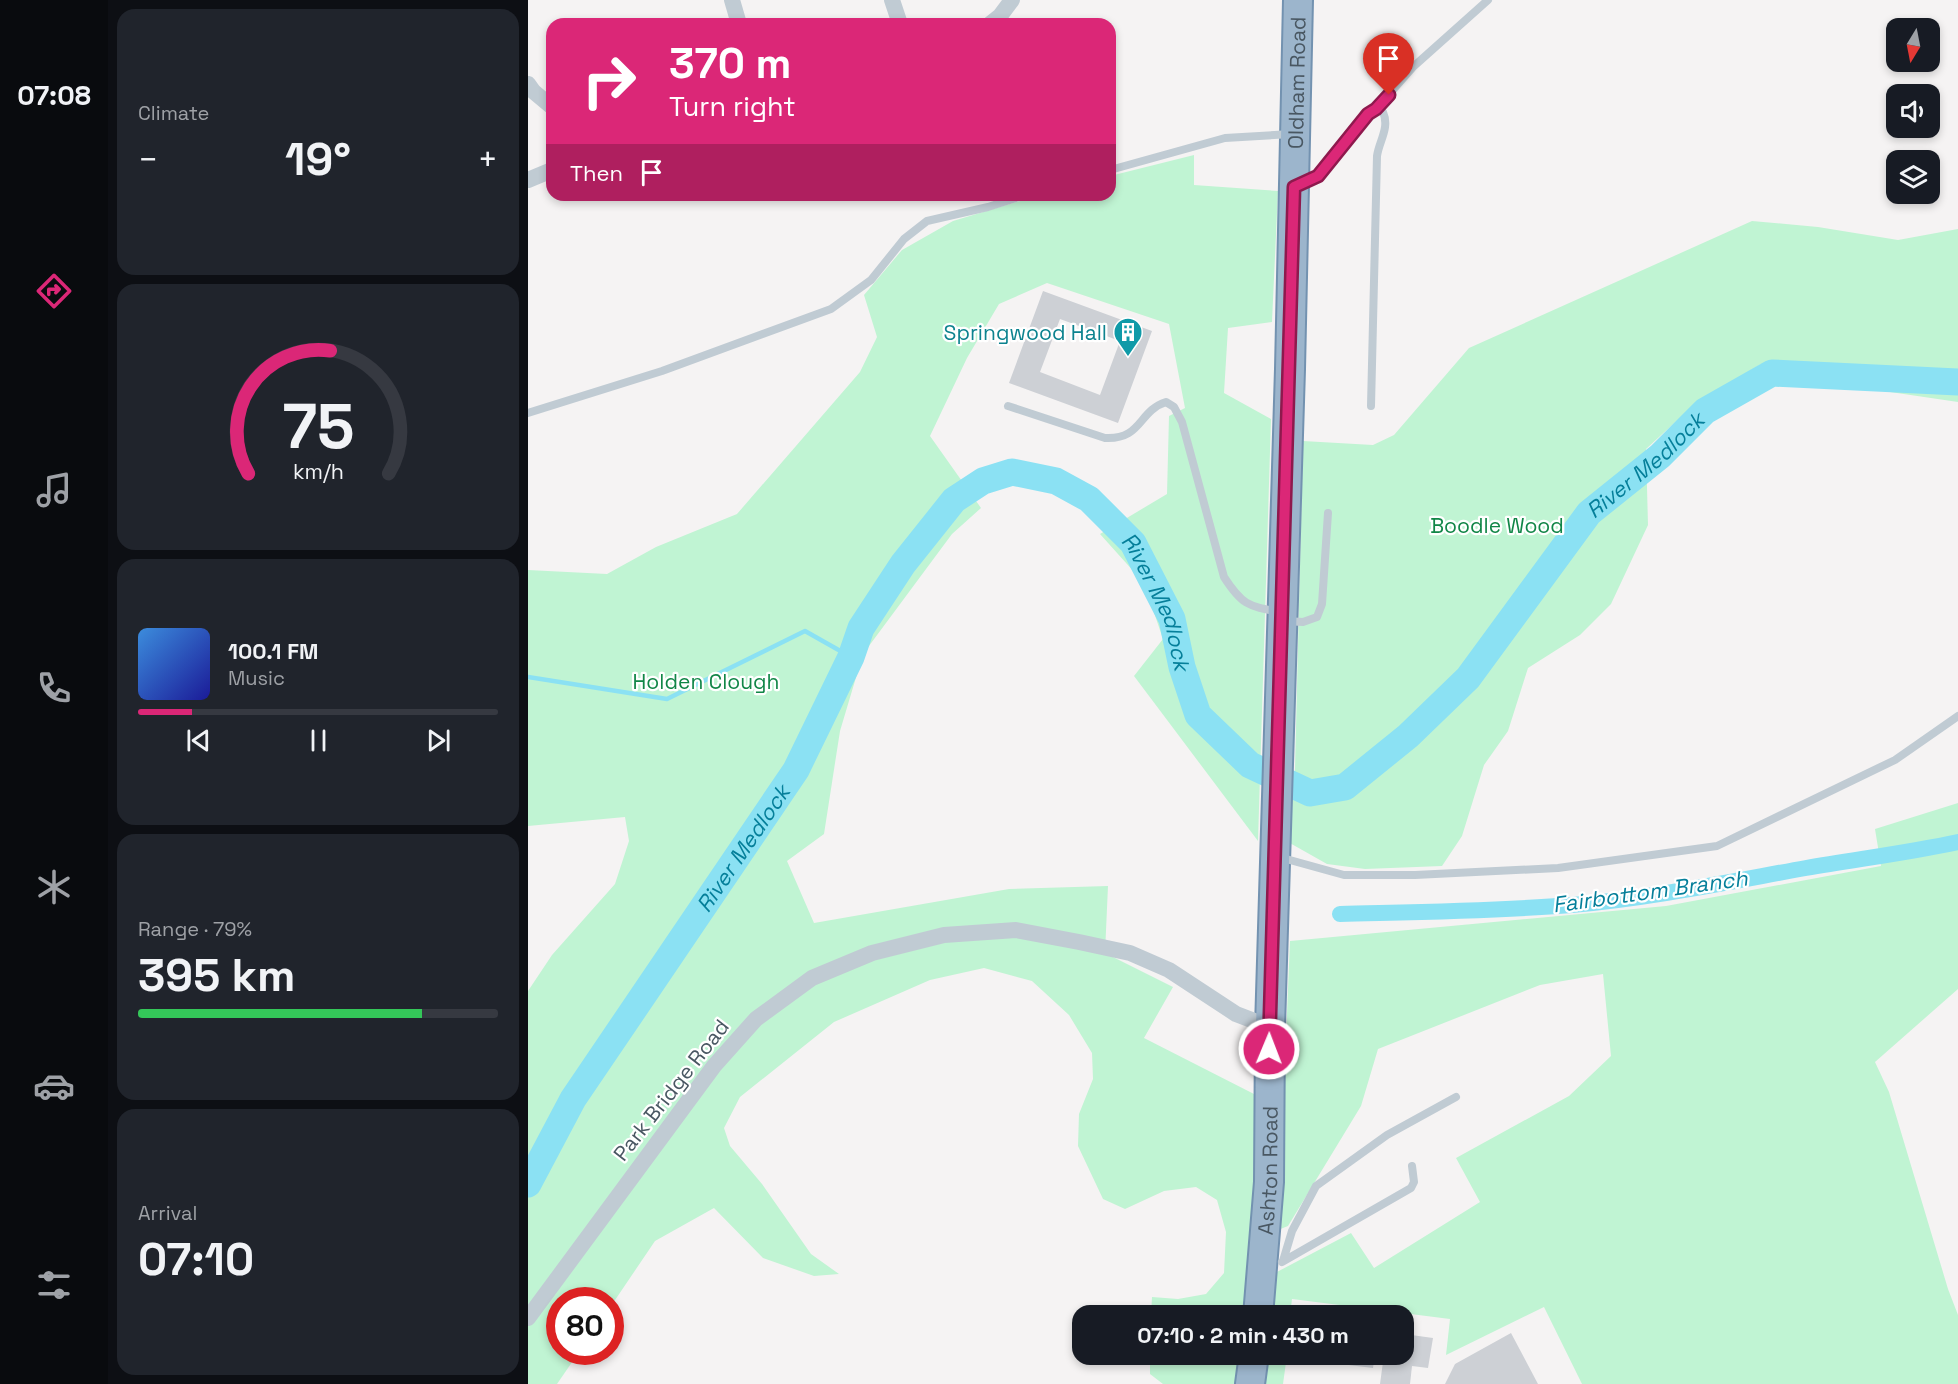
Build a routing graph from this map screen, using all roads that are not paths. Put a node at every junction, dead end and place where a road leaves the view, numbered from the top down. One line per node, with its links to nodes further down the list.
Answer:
1 (732, 0): 6 (street)
2 (892, 0): 7 (street)
3 (1011, 0): 8 (street)
4 (1298, 0): 12 (highway, Oldham Road)
5 (1488, 0): 11 (lane)
6 (737, 18)
7 (898, 18)
8 (998, 18)
9 (528, 84): 10 (street)
10 (546, 102)
11 (1376, 109): 16 (lane); 19 (lane)
12 (1295, 134): 13 (lane); 16 (highway, Oldham Road)
13 (1116, 168)
14 (546, 172): 15 (street)
15 (528, 180)
16 (1294, 187): 22 (highway, Oldham Road)
17 (1006, 201): 20 (lane)
18 (1008, 406): 22 (lane)
19 (1371, 406)
20 (528, 413)
21 (1328, 513): 22 (lane)
22 (1282, 616): 24 (highway, Oldham Road)
23 (1958, 716): 24 (lane)
24 (1275, 859): 25 (highway, Oldham Road)
25 (1270, 1027): 28 (highway, Ashton Road); 30 (street, Park Bridge Road)
26 (1456, 1098): 28 (lane)
27 (1412, 1166): 28 (lane)
28 (1273, 1266): 29 (highway, Ashton Road)
29 (1261, 1305)
30 (528, 1318)
31 (1253, 1365): 32 (highway)
32 (1250, 1384)

